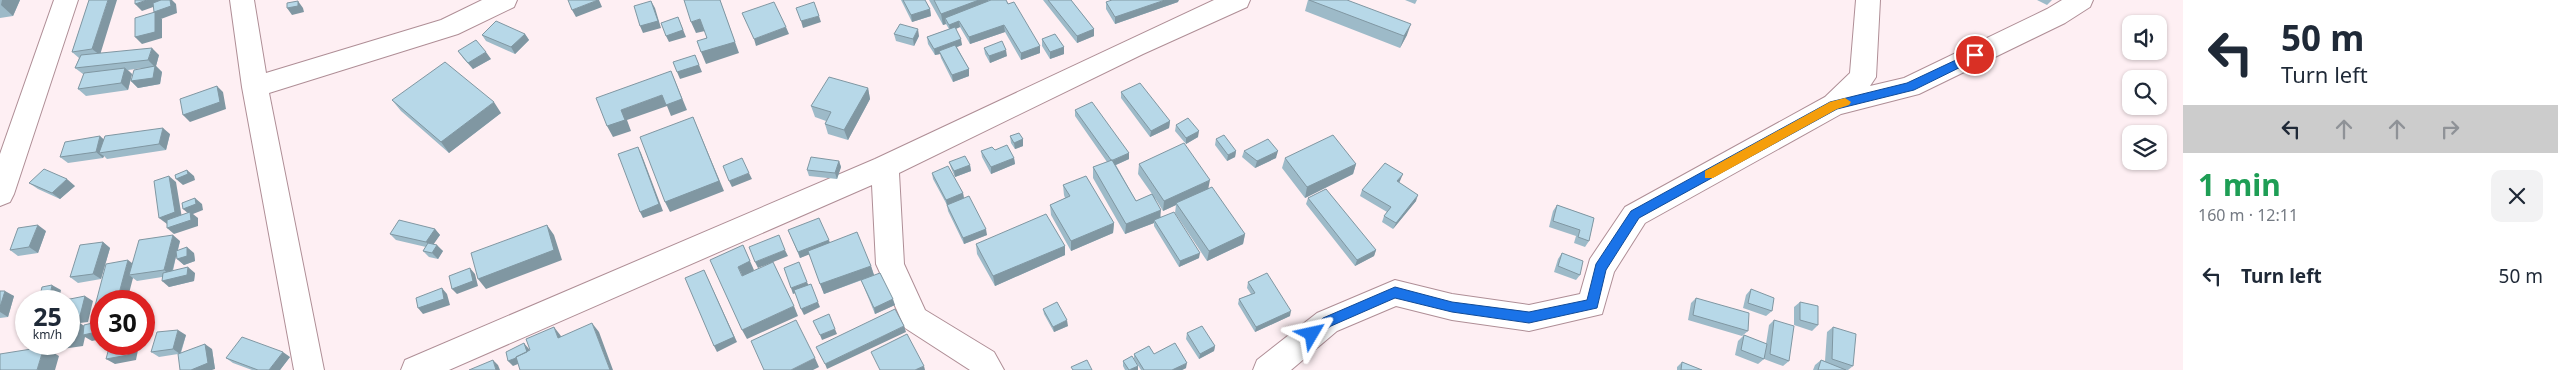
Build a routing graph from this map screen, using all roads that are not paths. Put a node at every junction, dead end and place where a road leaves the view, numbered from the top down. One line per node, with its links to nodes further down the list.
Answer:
1 (66, 0): 10 (street)
2 (242, 0): 7 (street)
3 (505, 0): 7 (street)
4 (1238, 0): 9 (street)
5 (1868, 0): 8 (street)
6 (2081, 0): 8 (street)
7 (255, 87): 11 (street)
8 (1834, 105): 14 (street)
9 (885, 167): 12 (street); 13 (street)
10 (0, 194)
11 (309, 370)
12 (416, 370)
13 (989, 370)
14 (1268, 370)

